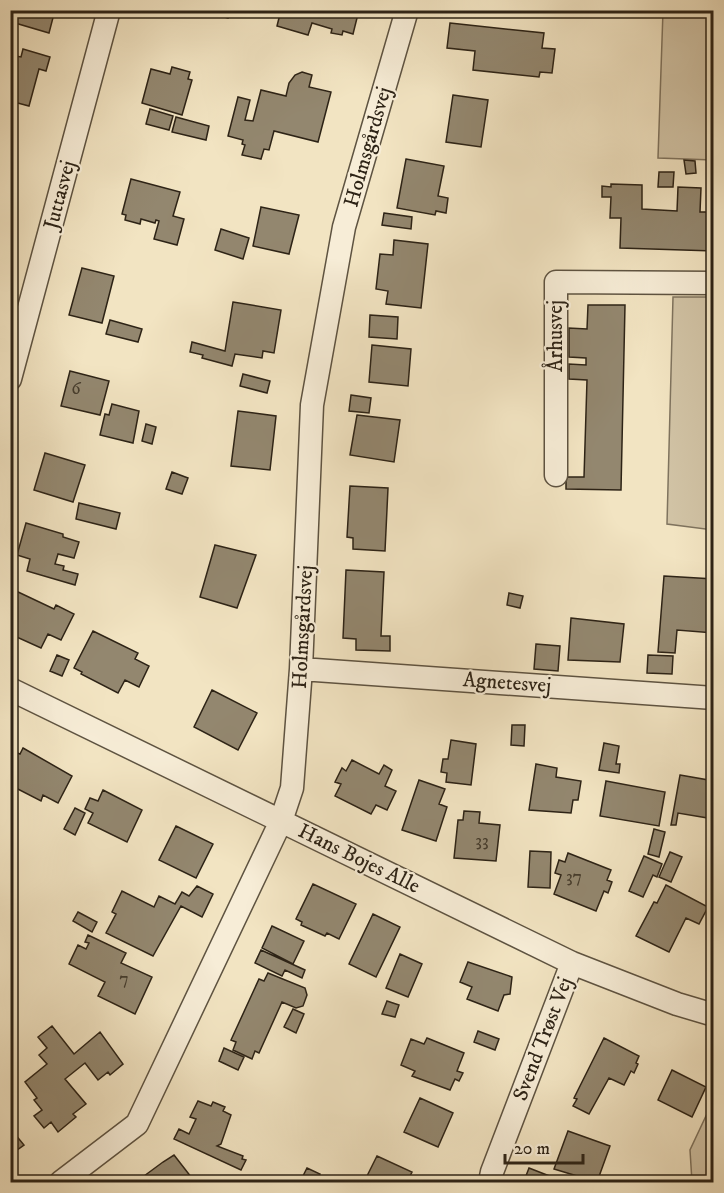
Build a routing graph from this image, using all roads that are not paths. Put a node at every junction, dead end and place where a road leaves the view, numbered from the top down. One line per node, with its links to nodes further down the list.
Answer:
1 (109, 10): 4 (street, Juttasvej)
2 (407, 10): 6 (street, Holmsgårdsvej)
3 (714, 283): 5 (street, Århusvej)
4 (10, 379)
5 (556, 475)
6 (302, 669): 8 (street, Agnetesvej); 9 (street, Holmsgårdsvej)
7 (10, 689): 9 (street, Hans Bojes Alle)
8 (714, 698)
9 (281, 821): 10 (street, Hans Bojes Alle); 12 (street, Holmsgårdsvej)
10 (572, 963): 11 (street, Hans Bojes Alle); 13 (street, Svend Trøst Vej)
11 (714, 1016)
12 (61, 1182)
13 (490, 1182)

